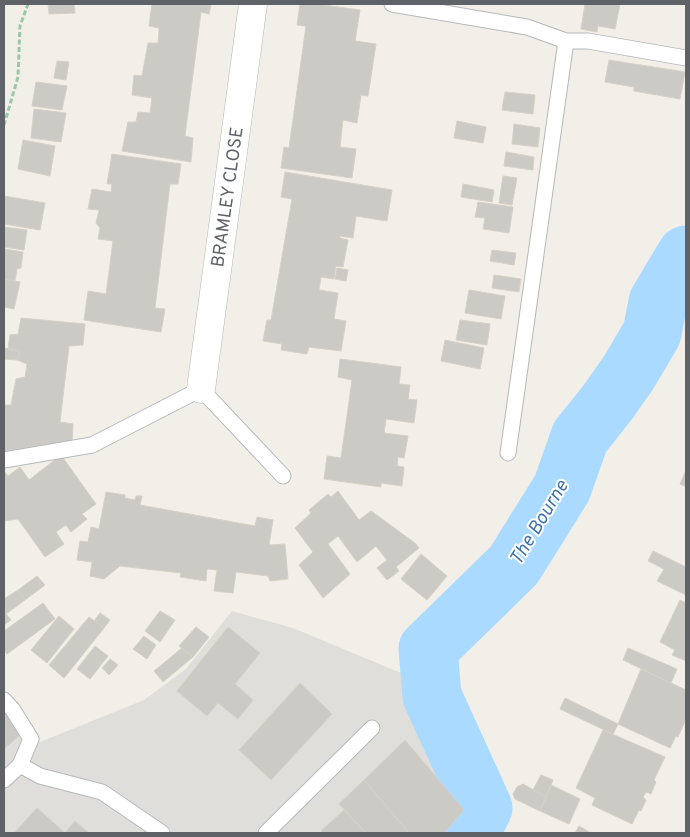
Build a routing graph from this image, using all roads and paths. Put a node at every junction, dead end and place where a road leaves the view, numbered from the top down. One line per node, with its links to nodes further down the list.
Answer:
1 (28, 4): 6 (path)
2 (253, 4): 7 (street, BRAMLEY CLOSE)
3 (392, 4): 4 (lane)
4 (566, 41): 5 (lane); 8 (lane)
5 (686, 58)
6 (4, 125)
7 (201, 390): 9 (lane); 10 (lane)
8 (508, 453)
9 (4, 460)
10 (283, 476)
11 (4, 700): 13 (lane)
12 (372, 728): 16 (lane)
13 (20, 766): 14 (lane); 15 (lane)
14 (4, 779)
15 (162, 833)
16 (266, 833)

